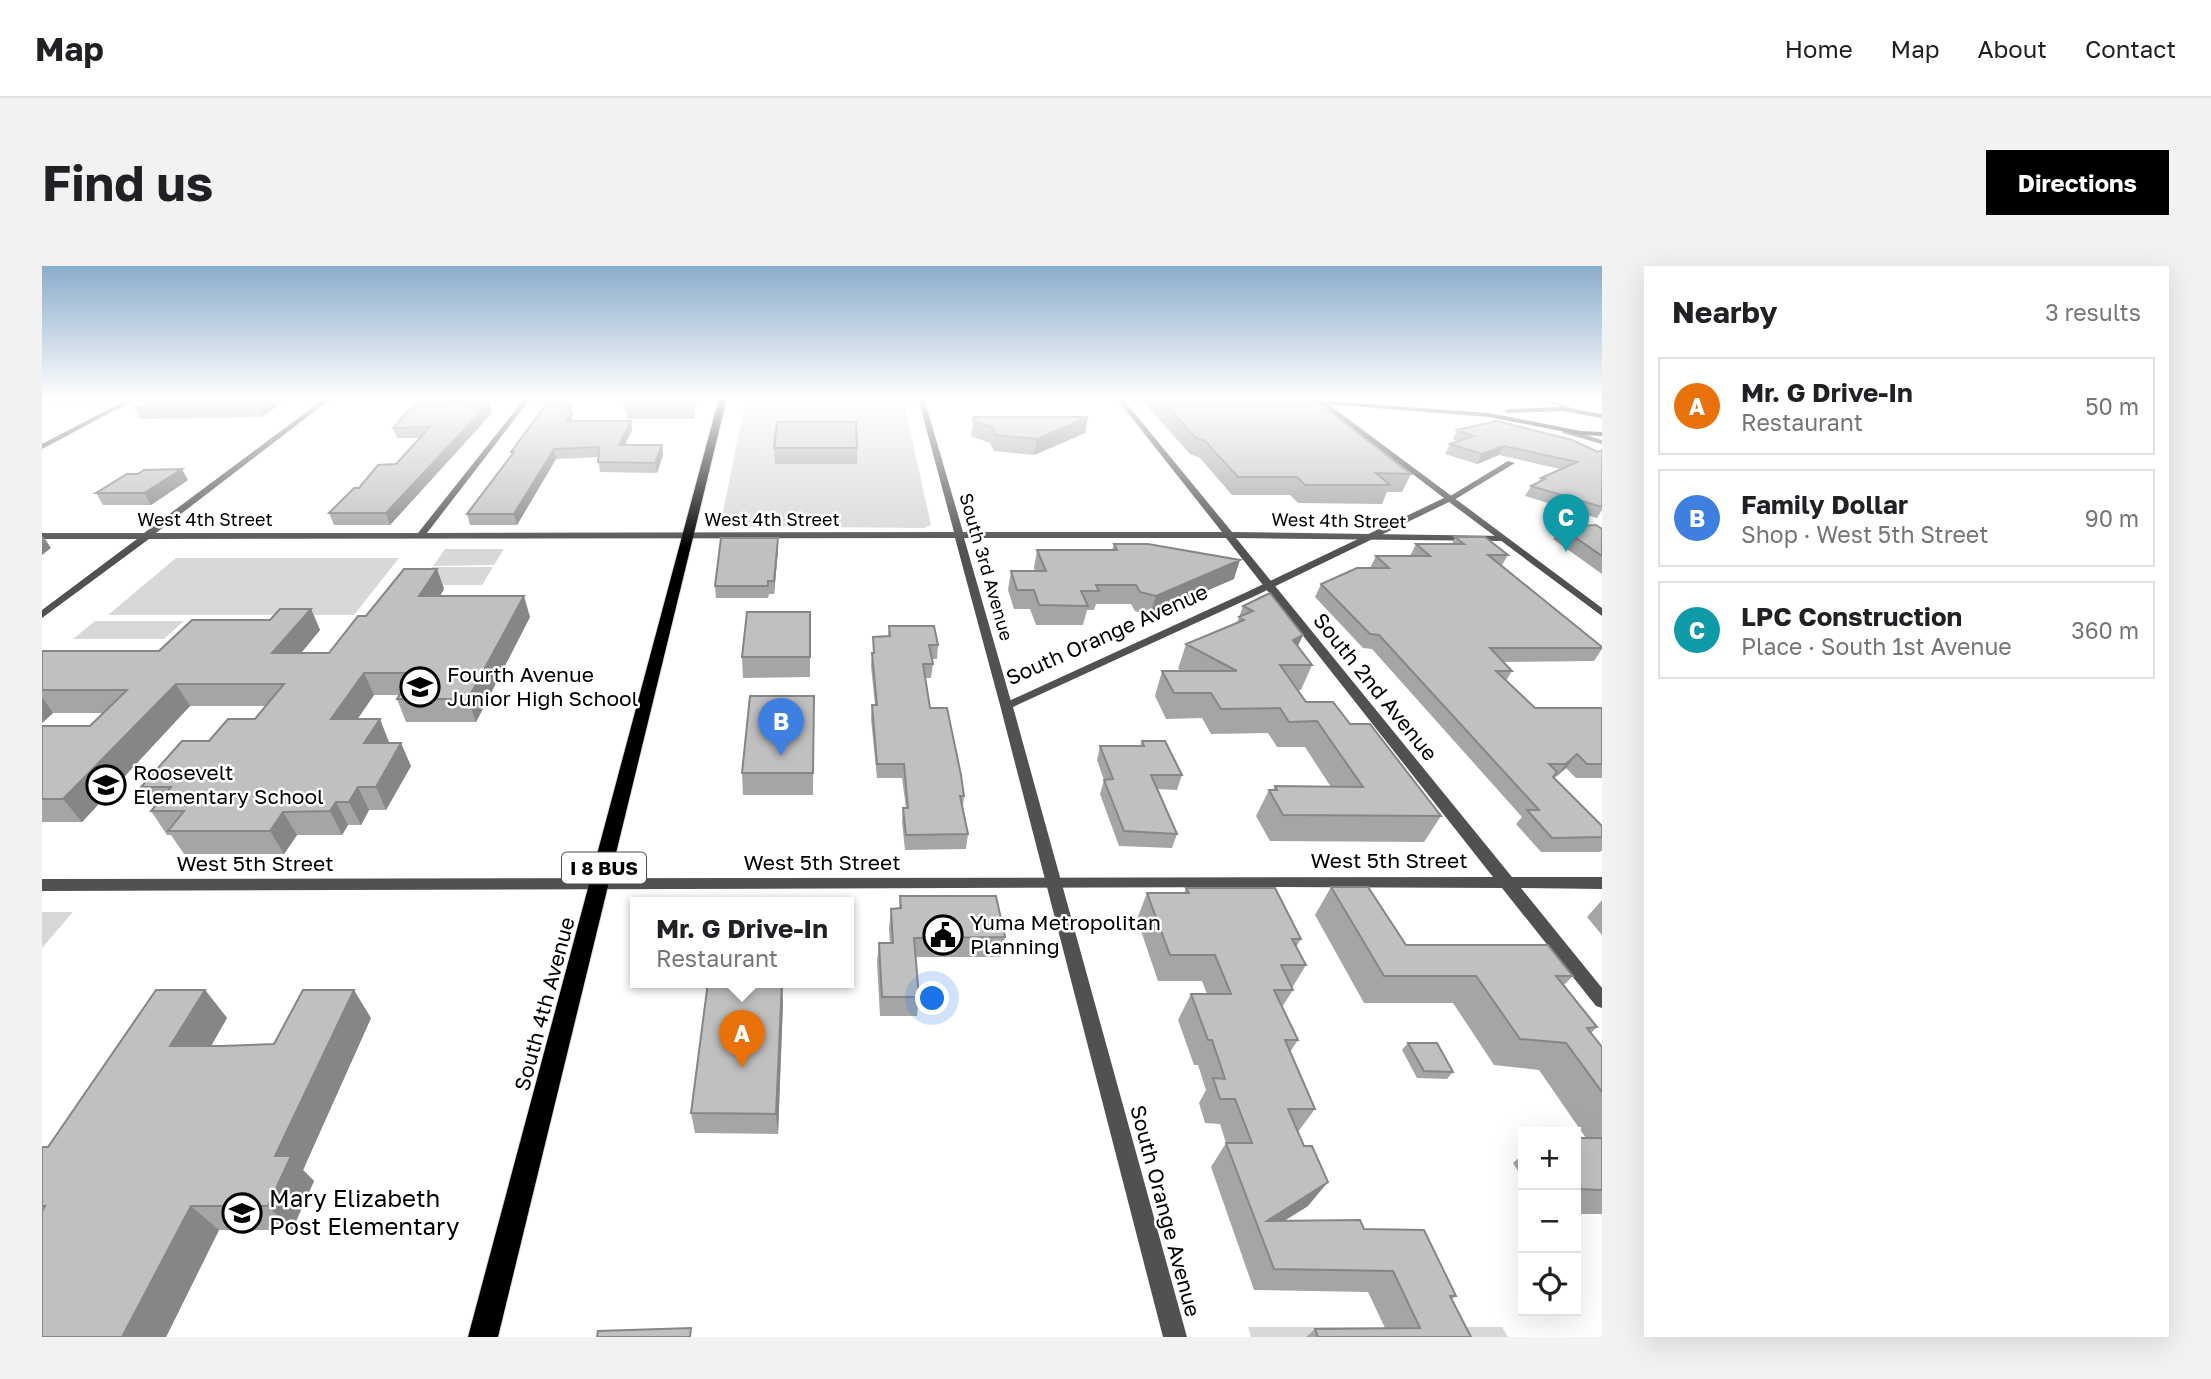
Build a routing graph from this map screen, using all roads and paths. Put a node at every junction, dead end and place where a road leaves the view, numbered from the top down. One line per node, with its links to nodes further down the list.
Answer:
1 (264, 448): 10 (street)
2 (489, 448): 11 (street)
3 (710, 448): 12 (main road, South 4th Avenue / I 8 BUS)
4 (935, 448): 13 (street, South 3rd Avenue)
5 (1158, 448): 14 (street, South 2nd Avenue)
6 (1384, 448): 8 (street)
7 (1511, 463): 8 (street, South Orange Avenue)
8 (1451, 498): 15 (street, South Orange Avenue); 16 (street)
9 (42, 536): 10 (street, West 4th Street)
10 (147, 536): 11 (street, West 4th Street); 19 (street)
11 (420, 536): 12 (street, West 4th Street)
12 (688, 536): 13 (street, West 4th Street); 25 (main road, South 4th Avenue / I 8 BUS)
13 (959, 536): 14 (street, West 4th Street); 20 (street, South 3rd Avenue)
14 (1227, 536): 15 (street, West 4th Street); 17 (street, South 2nd Avenue)
15 (1369, 537): 16 (street, West 4th Street); 17 (street, South Orange Avenue)
16 (1502, 538): 18 (street)
17 (1270, 585): 20 (street, South Orange Avenue); 22 (street, South 2nd Avenue)
18 (1602, 613)
19 (42, 615)
20 (1006, 705): 21 (street, South Orange Avenue)
21 (1054, 883): 22 (street, West 5th Street); 25 (street, West 5th Street); 28 (street, South Orange Avenue)
22 (1507, 883): 23 (street, West 5th Street); 26 (street, South 2nd Avenue)
23 (1602, 883)
24 (42, 885): 25 (street, West 5th Street)
25 (600, 885): 27 (main road, South 4th Avenue / I 8 BUS)
26 (1602, 1001)
27 (483, 1337)
28 (1175, 1337)

